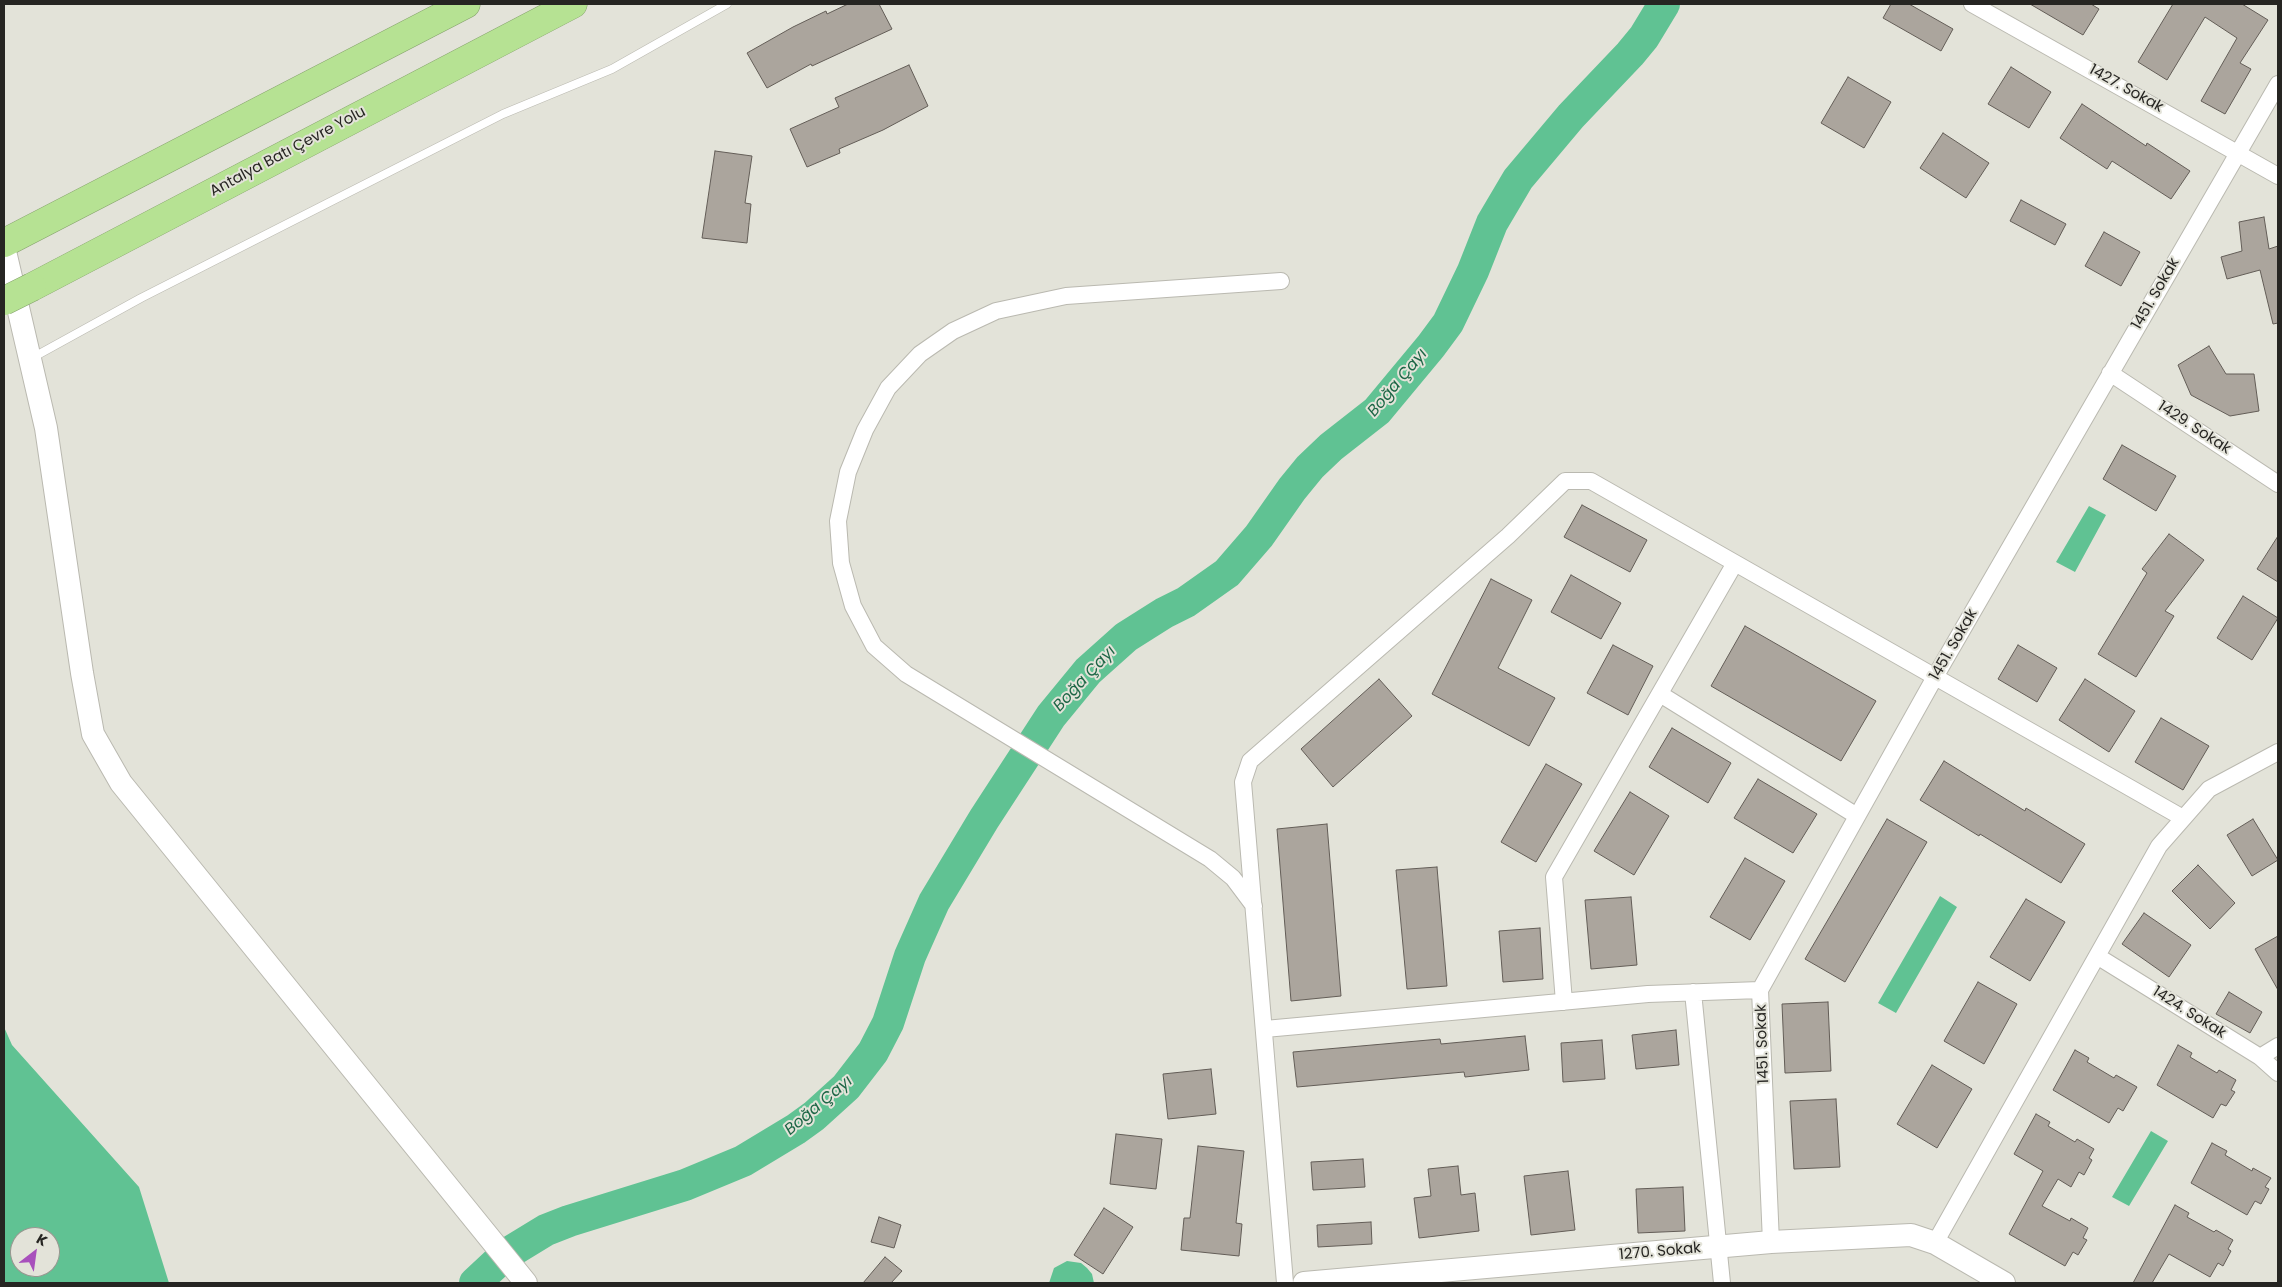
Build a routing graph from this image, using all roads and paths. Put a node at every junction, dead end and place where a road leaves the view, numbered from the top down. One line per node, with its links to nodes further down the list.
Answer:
1 (466, 4): 8 (highway)
2 (573, 4): 10 (highway, Antalya Batı Çevre Yolu, bridge)
3 (727, 4): 11 (lane)
4 (1972, 4): 6 (street, 1427. Sokak)
5 (2278, 84): 6 (street, 1451. Sokak)
6 (2240, 153): 7 (street, 1427. Sokak); 12 (street, 1451. Sokak)
7 (2278, 176)
8 (10, 241): 11 (street)
9 (1281, 281): 20 (street)
10 (4, 301)
11 (30, 359): 32 (street)
12 (2110, 373): 13 (street, 1429. Sokak); 15 (street, 1451. Sokak)
13 (2278, 484)
14 (1735, 563): 15 (street); 16 (street); 20 (street)
15 (1935, 677): 18 (street, 1451. Sokak); 19 (street)
16 (1660, 694): 18 (street); 24 (street)
17 (2278, 752): 19 (street)
18 (1857, 816): 22 (street, 1451. Sokak)
19 (2183, 818): 21 (street)
20 (1254, 906): 25 (street)
21 (2097, 956): 27 (street, 1424. Sokak); 30 (street)
22 (1760, 990): 23 (street); 29 (street, 1451. Sokak)
23 (1693, 992): 24 (street); 31 (street)
24 (1564, 1002): 25 (street)
25 (1265, 1029): 33 (street)
26 (2278, 1046): 27 (street)
27 (2260, 1057): 28 (street, 1424. Sokak)
28 (2278, 1073)
29 (1771, 1242): 30 (street, 1270. Sokak); 31 (street, 1270. Sokak)
30 (1935, 1243): 36 (street, 1270. Sokak)
31 (1719, 1246): 34 (street, 1270. Sokak); 35 (street)
32 (525, 1282)
33 (1285, 1283)
34 (1304, 1283)
35 (1722, 1283)
36 (2004, 1283)

